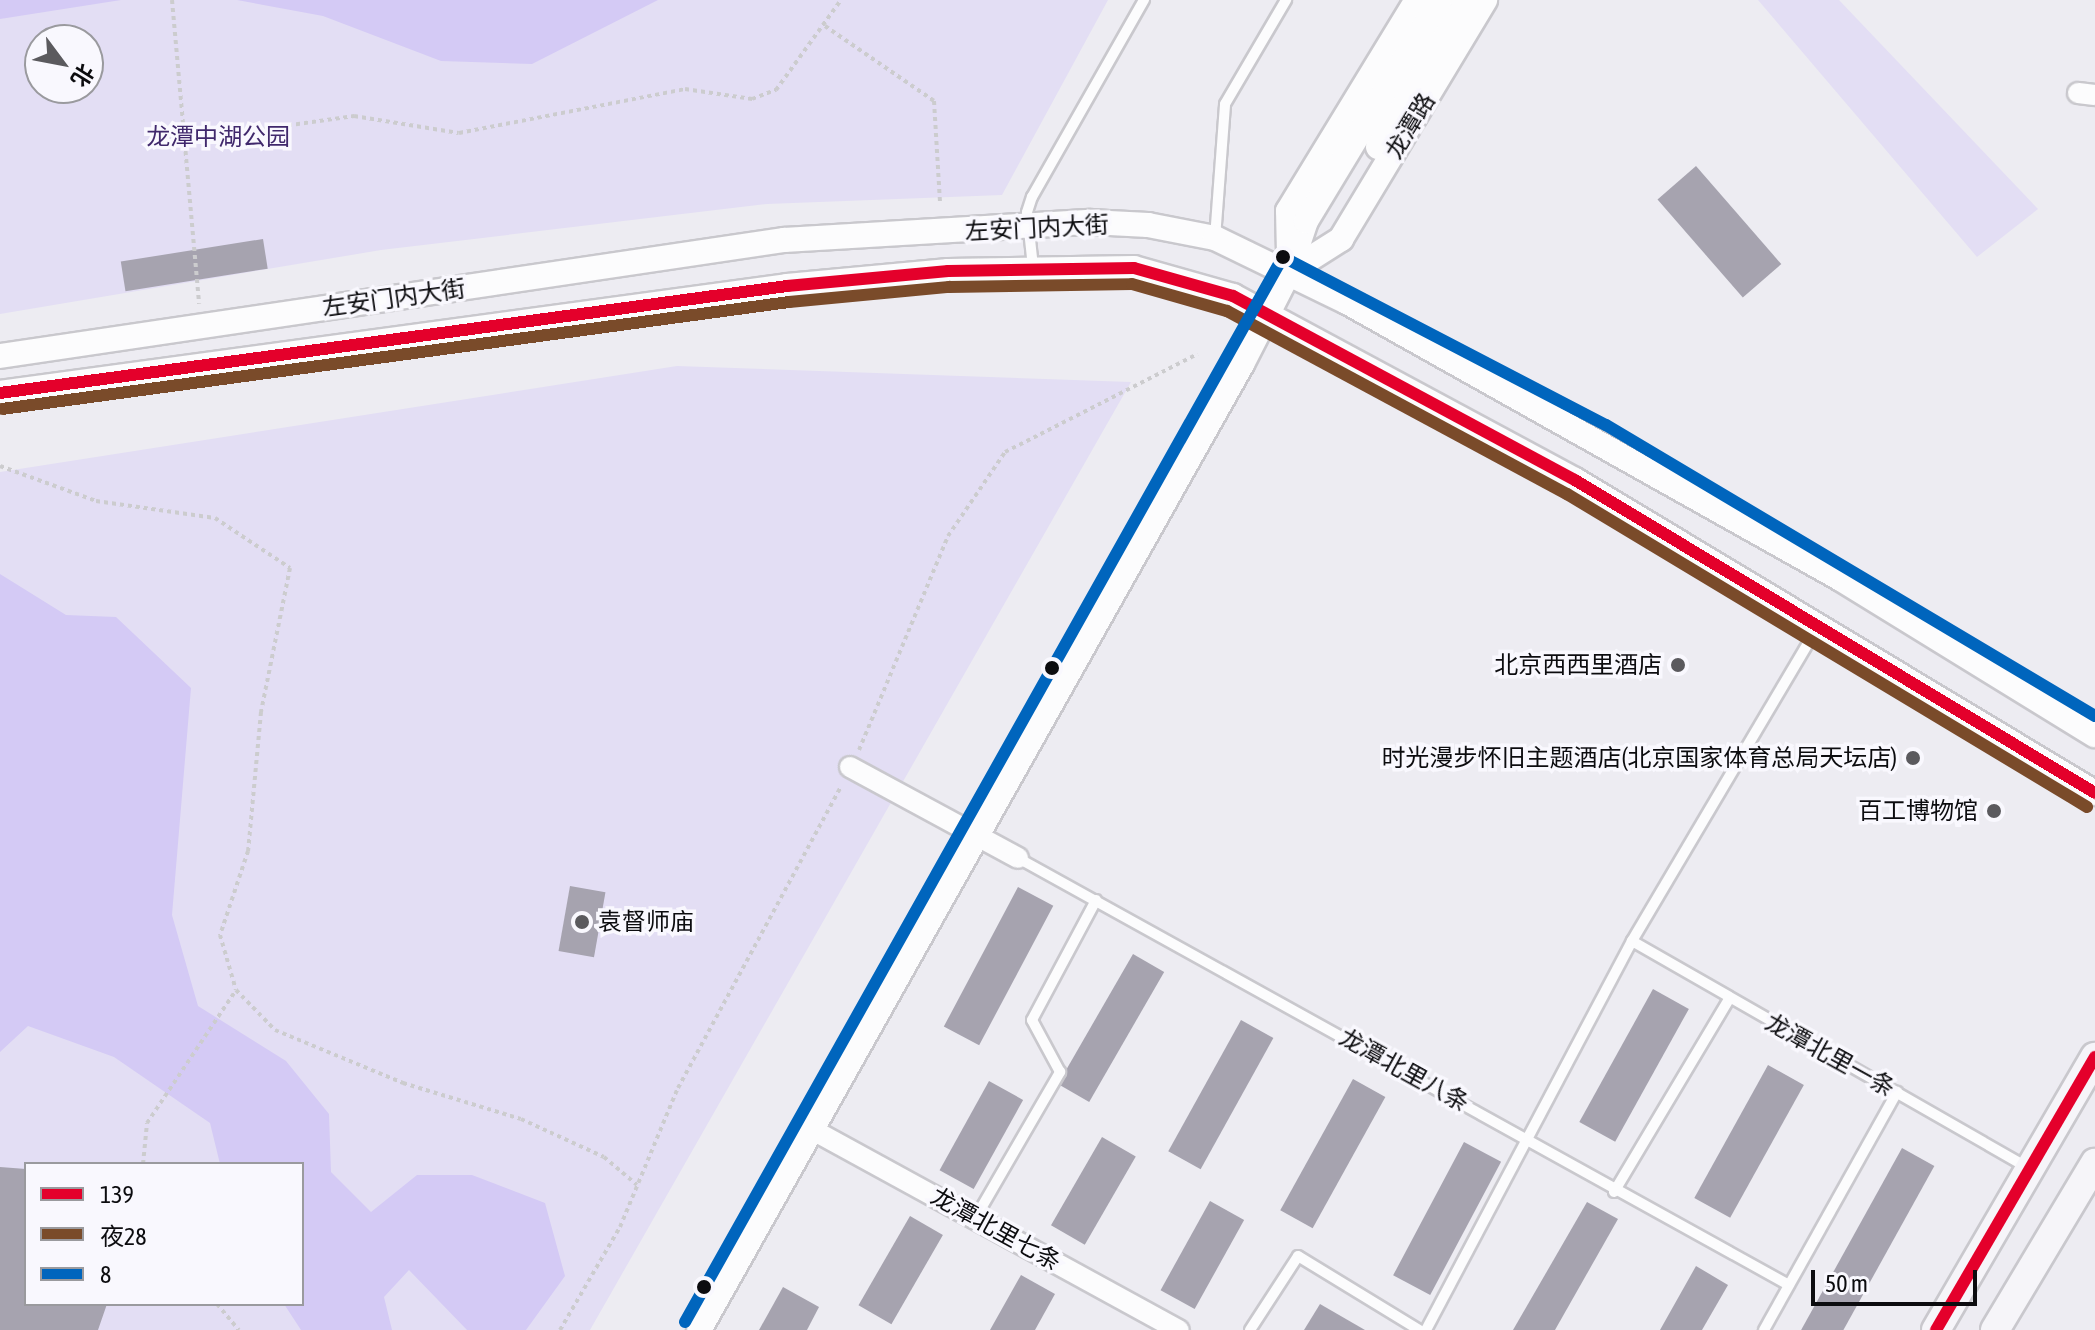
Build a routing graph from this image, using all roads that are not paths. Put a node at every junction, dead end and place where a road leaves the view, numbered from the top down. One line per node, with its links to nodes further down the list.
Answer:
1 (1144, 0): 7 (lane)
2 (1286, 0): 8 (lane)
3 (1417, 0): 10 (street, 龙潭路)
4 (1440, 0): 10 (street, 龙潭路)
5 (1463, 0): 10 (street, 龙潭路)
6 (1485, 0): 10 (street, 龙潭路)
7 (1028, 228): 8 (street, 左安门内大街); 9 (lane); 12 (street, 左安门内大街)
8 (1215, 238): 10 (street, 左安门内大街)
9 (1033, 267): 11 (street, 左安门内大街); 13 (street, 左安门内大街)
10 (1289, 272): 11 (street, 龙潭路); 15 (street, 左安门内大街)
11 (1267, 315): 14 (street, 左安门内大街); 18 (street, 龙潭路)
12 (0, 356)
13 (0, 393)
14 (1819, 624): 17 (street, 左安门内大街); 21 (lane)
15 (2095, 735)
16 (850, 767): 18 (street)
17 (2095, 793)
18 (979, 838): 19 (street); 25 (street, 龙潭路)
19 (1018, 858): 20 (lane, 龙潭北里八条)
20 (1096, 900): 26 (lane, 龙潭北里八条); 30 (lane)
21 (1632, 941): 22 (lane, 龙潭北里一条); 26 (lane)
22 (1729, 999): 24 (lane, 龙潭北里一条); 29 (lane)
23 (2095, 1057): 28 (main road)
24 (1897, 1092): 28 (lane, 龙潭北里一条); 31 (lane)
25 (813, 1130): 30 (street, 龙潭北里七条); 32 (street, 龙潭路)
26 (1527, 1138): 29 (lane, 龙潭北里八条); 36 (lane)
27 (2095, 1163): 39 (main road)
28 (2028, 1168): 38 (main road)
29 (1614, 1192): 31 (lane, 龙潭北里八条)
30 (976, 1217): 33 (street, 龙潭北里七条)
31 (1789, 1285): 37 (lane)
32 (699, 1330)
33 (1179, 1330)
34 (1250, 1330): 35 (lane)
35 (1419, 1330)
36 (1426, 1330)
37 (1764, 1330)
38 (1936, 1330)
39 (1995, 1330)

